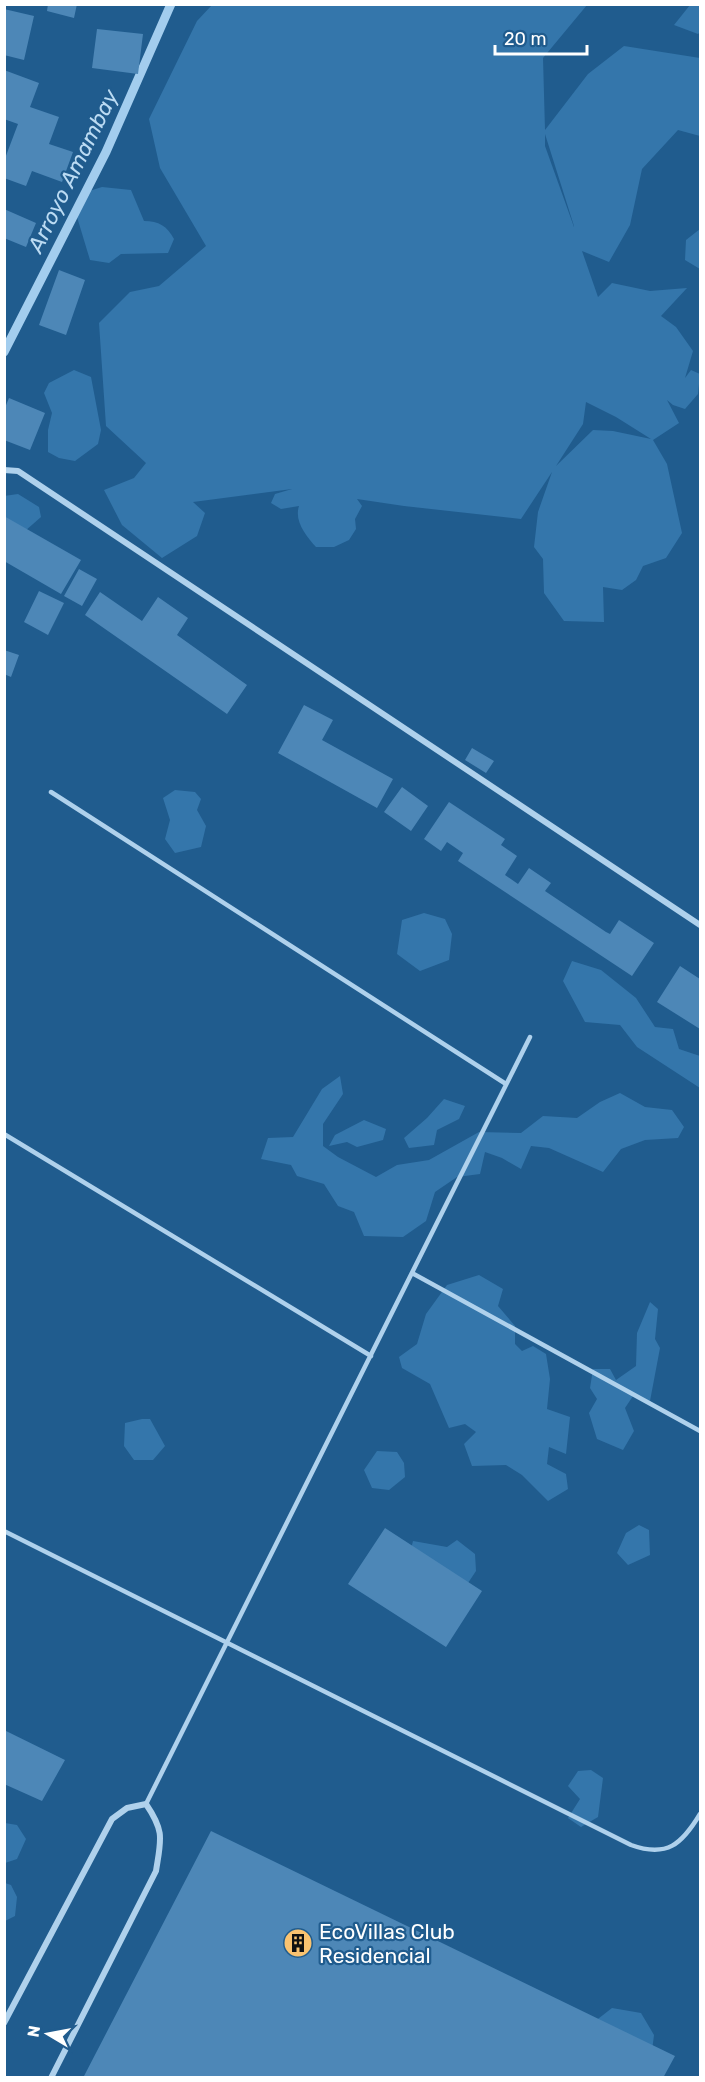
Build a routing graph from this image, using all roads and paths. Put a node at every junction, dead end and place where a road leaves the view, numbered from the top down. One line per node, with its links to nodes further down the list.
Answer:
1 (4, 470): 3 (street)
2 (51, 792): 5 (lane)
3 (700, 925)
4 (530, 1037): 5 (lane)
5 (506, 1084): 7 (lane)
6 (4, 1134): 8 (lane)
7 (412, 1274): 8 (lane); 9 (lane)
8 (371, 1356): 11 (lane)
9 (700, 1431)
10 (4, 1532): 11 (lane)
11 (226, 1642): 12 (lane); 13 (lane)
12 (146, 1804): 14 (street); 15 (street)
13 (700, 1814)
14 (4, 2023)
15 (51, 2078)

